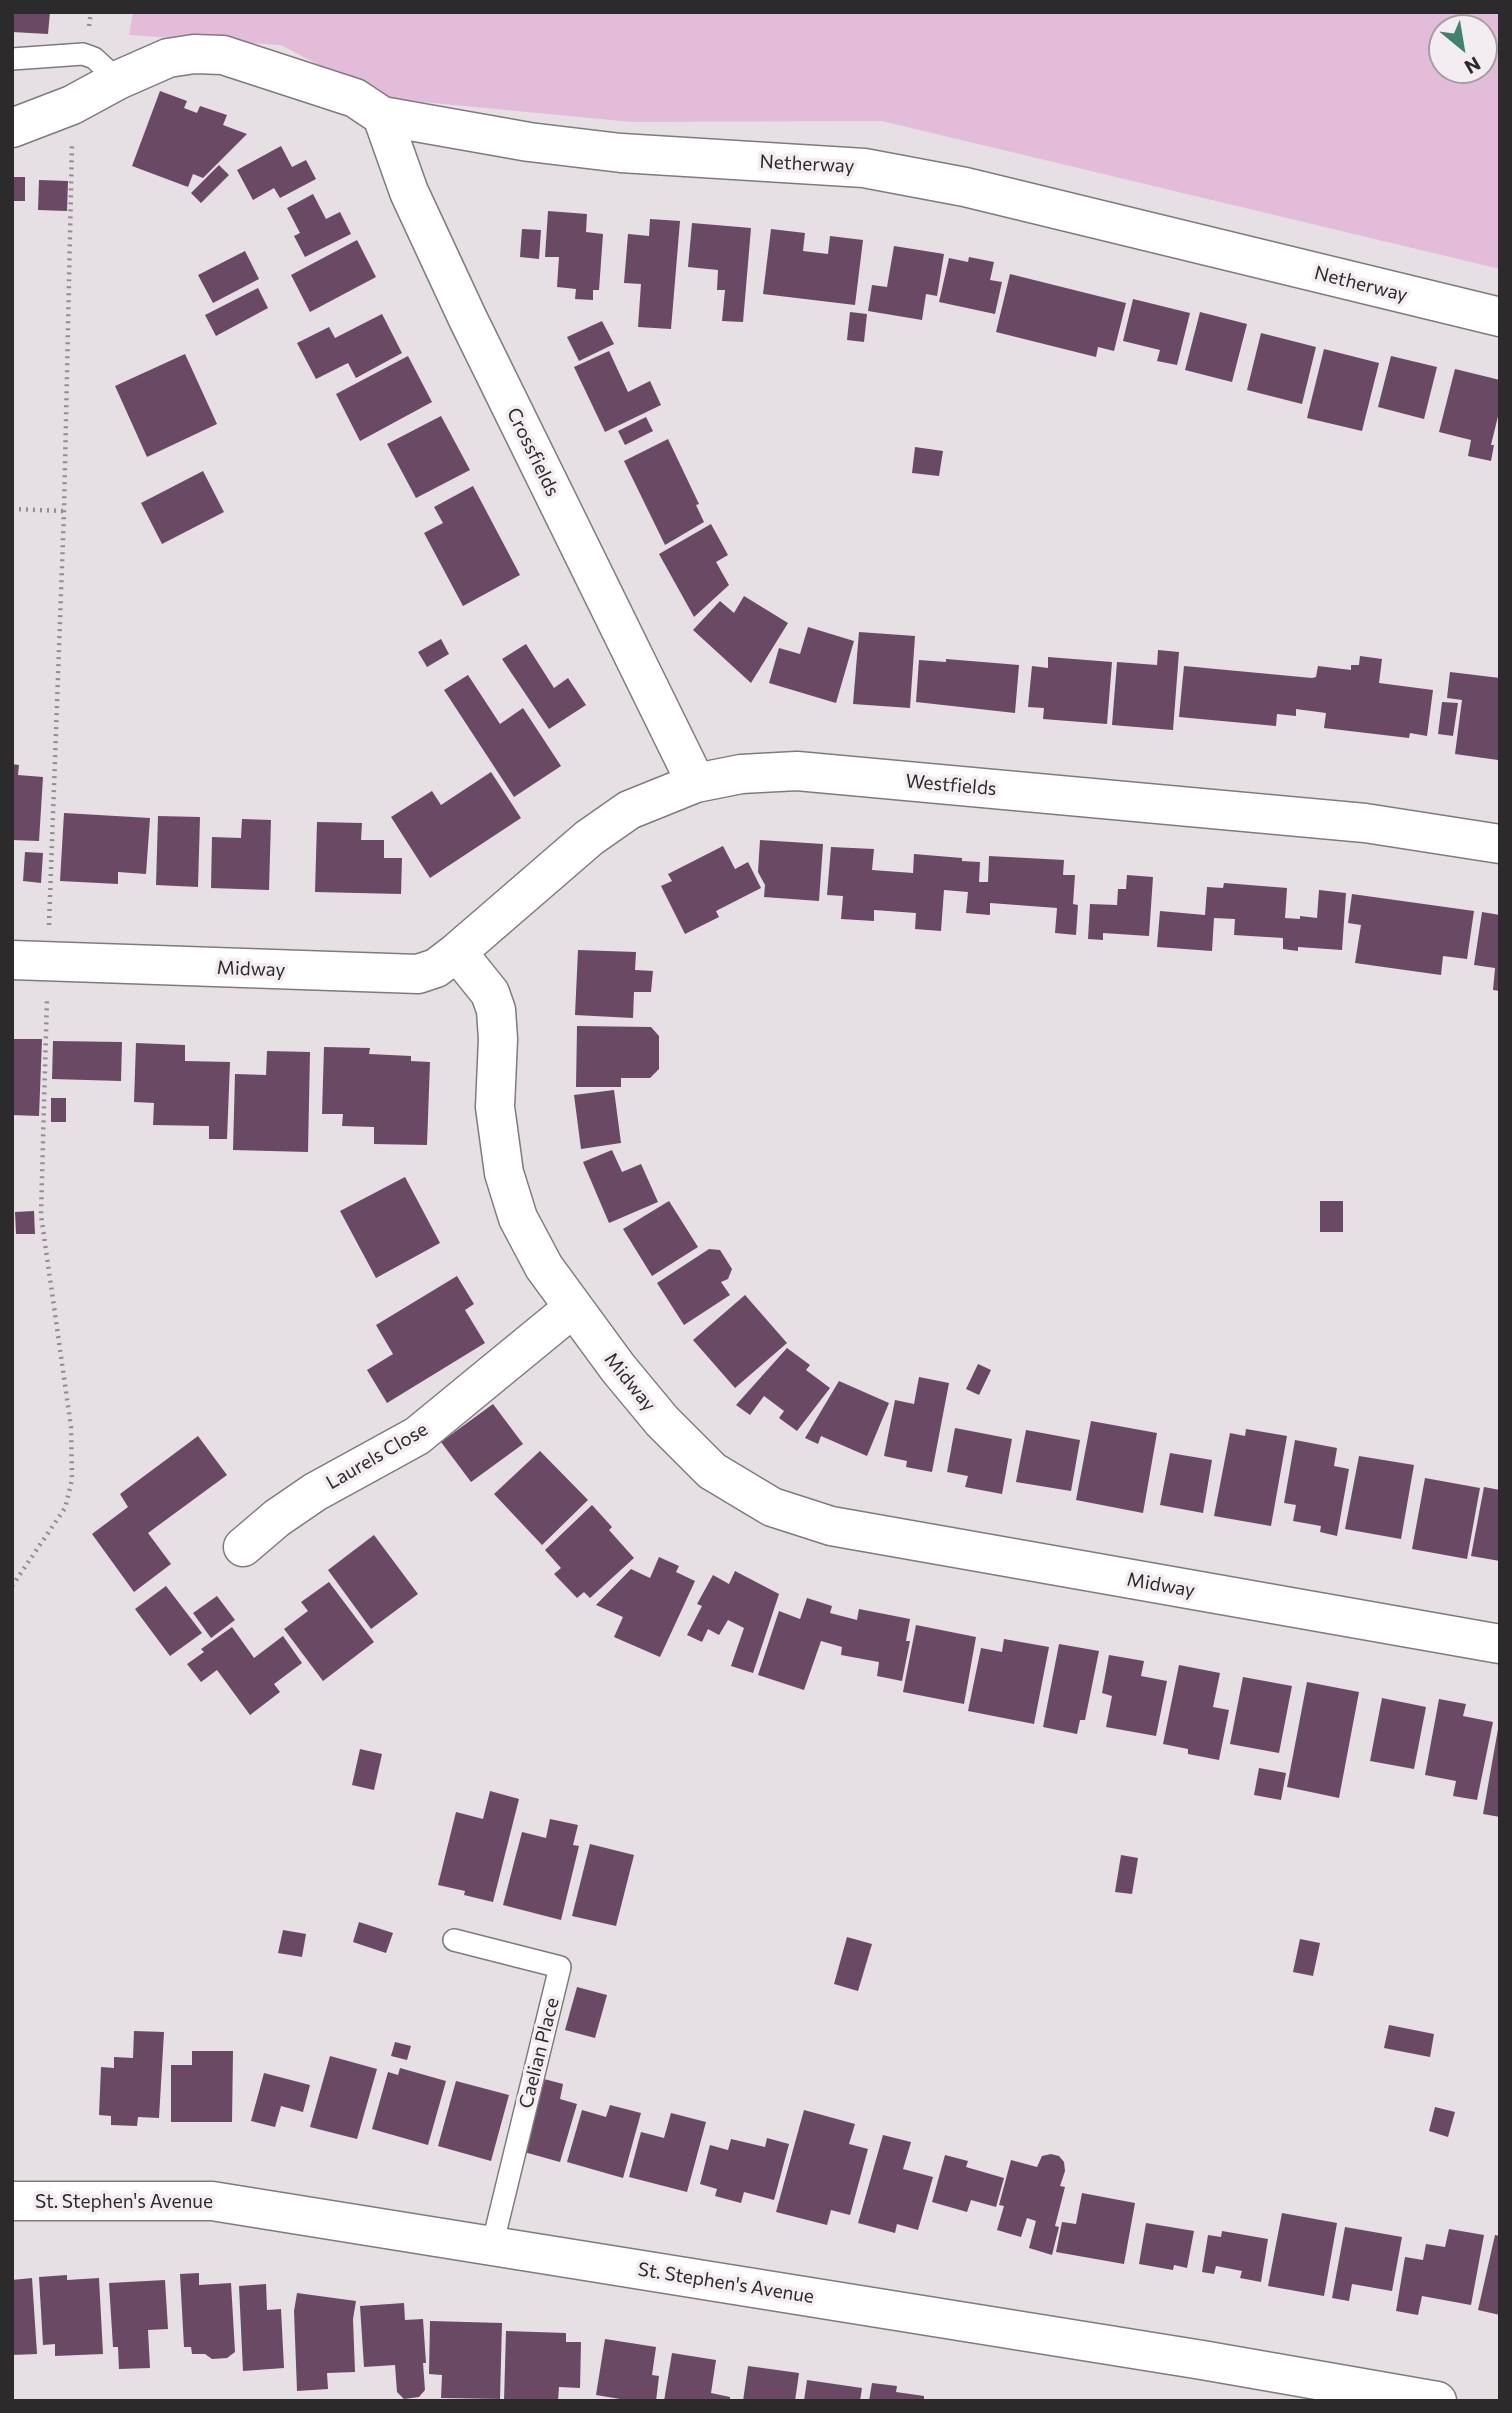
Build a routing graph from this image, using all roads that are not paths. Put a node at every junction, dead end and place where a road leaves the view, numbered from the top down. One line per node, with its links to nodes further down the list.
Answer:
1 (12, 60): 2 (lane)
2 (118, 79): 3 (street, Netherway); 4 (street, Netherway)
3 (382, 116): 5 (street, Netherway); 6 (street, Crossfields)
4 (12, 128)
5 (1500, 317)
6 (696, 783): 7 (street, Westfields); 8 (street, Westfields)
7 (1500, 844)
8 (457, 952): 9 (street, Midway); 10 (street, Midway)
9 (30, 961)
10 (573, 1308): 11 (street, Laurels Close); 12 (street, Midway)
11 (243, 1547)
12 (1500, 1644)
13 (454, 1940): 15 (lane, Caelian Place)
14 (12, 2202): 15 (street, St. Stephen's Avenue)
15 (492, 2246): 16 (street, St. Stephen's Avenue)
16 (1437, 2401)

